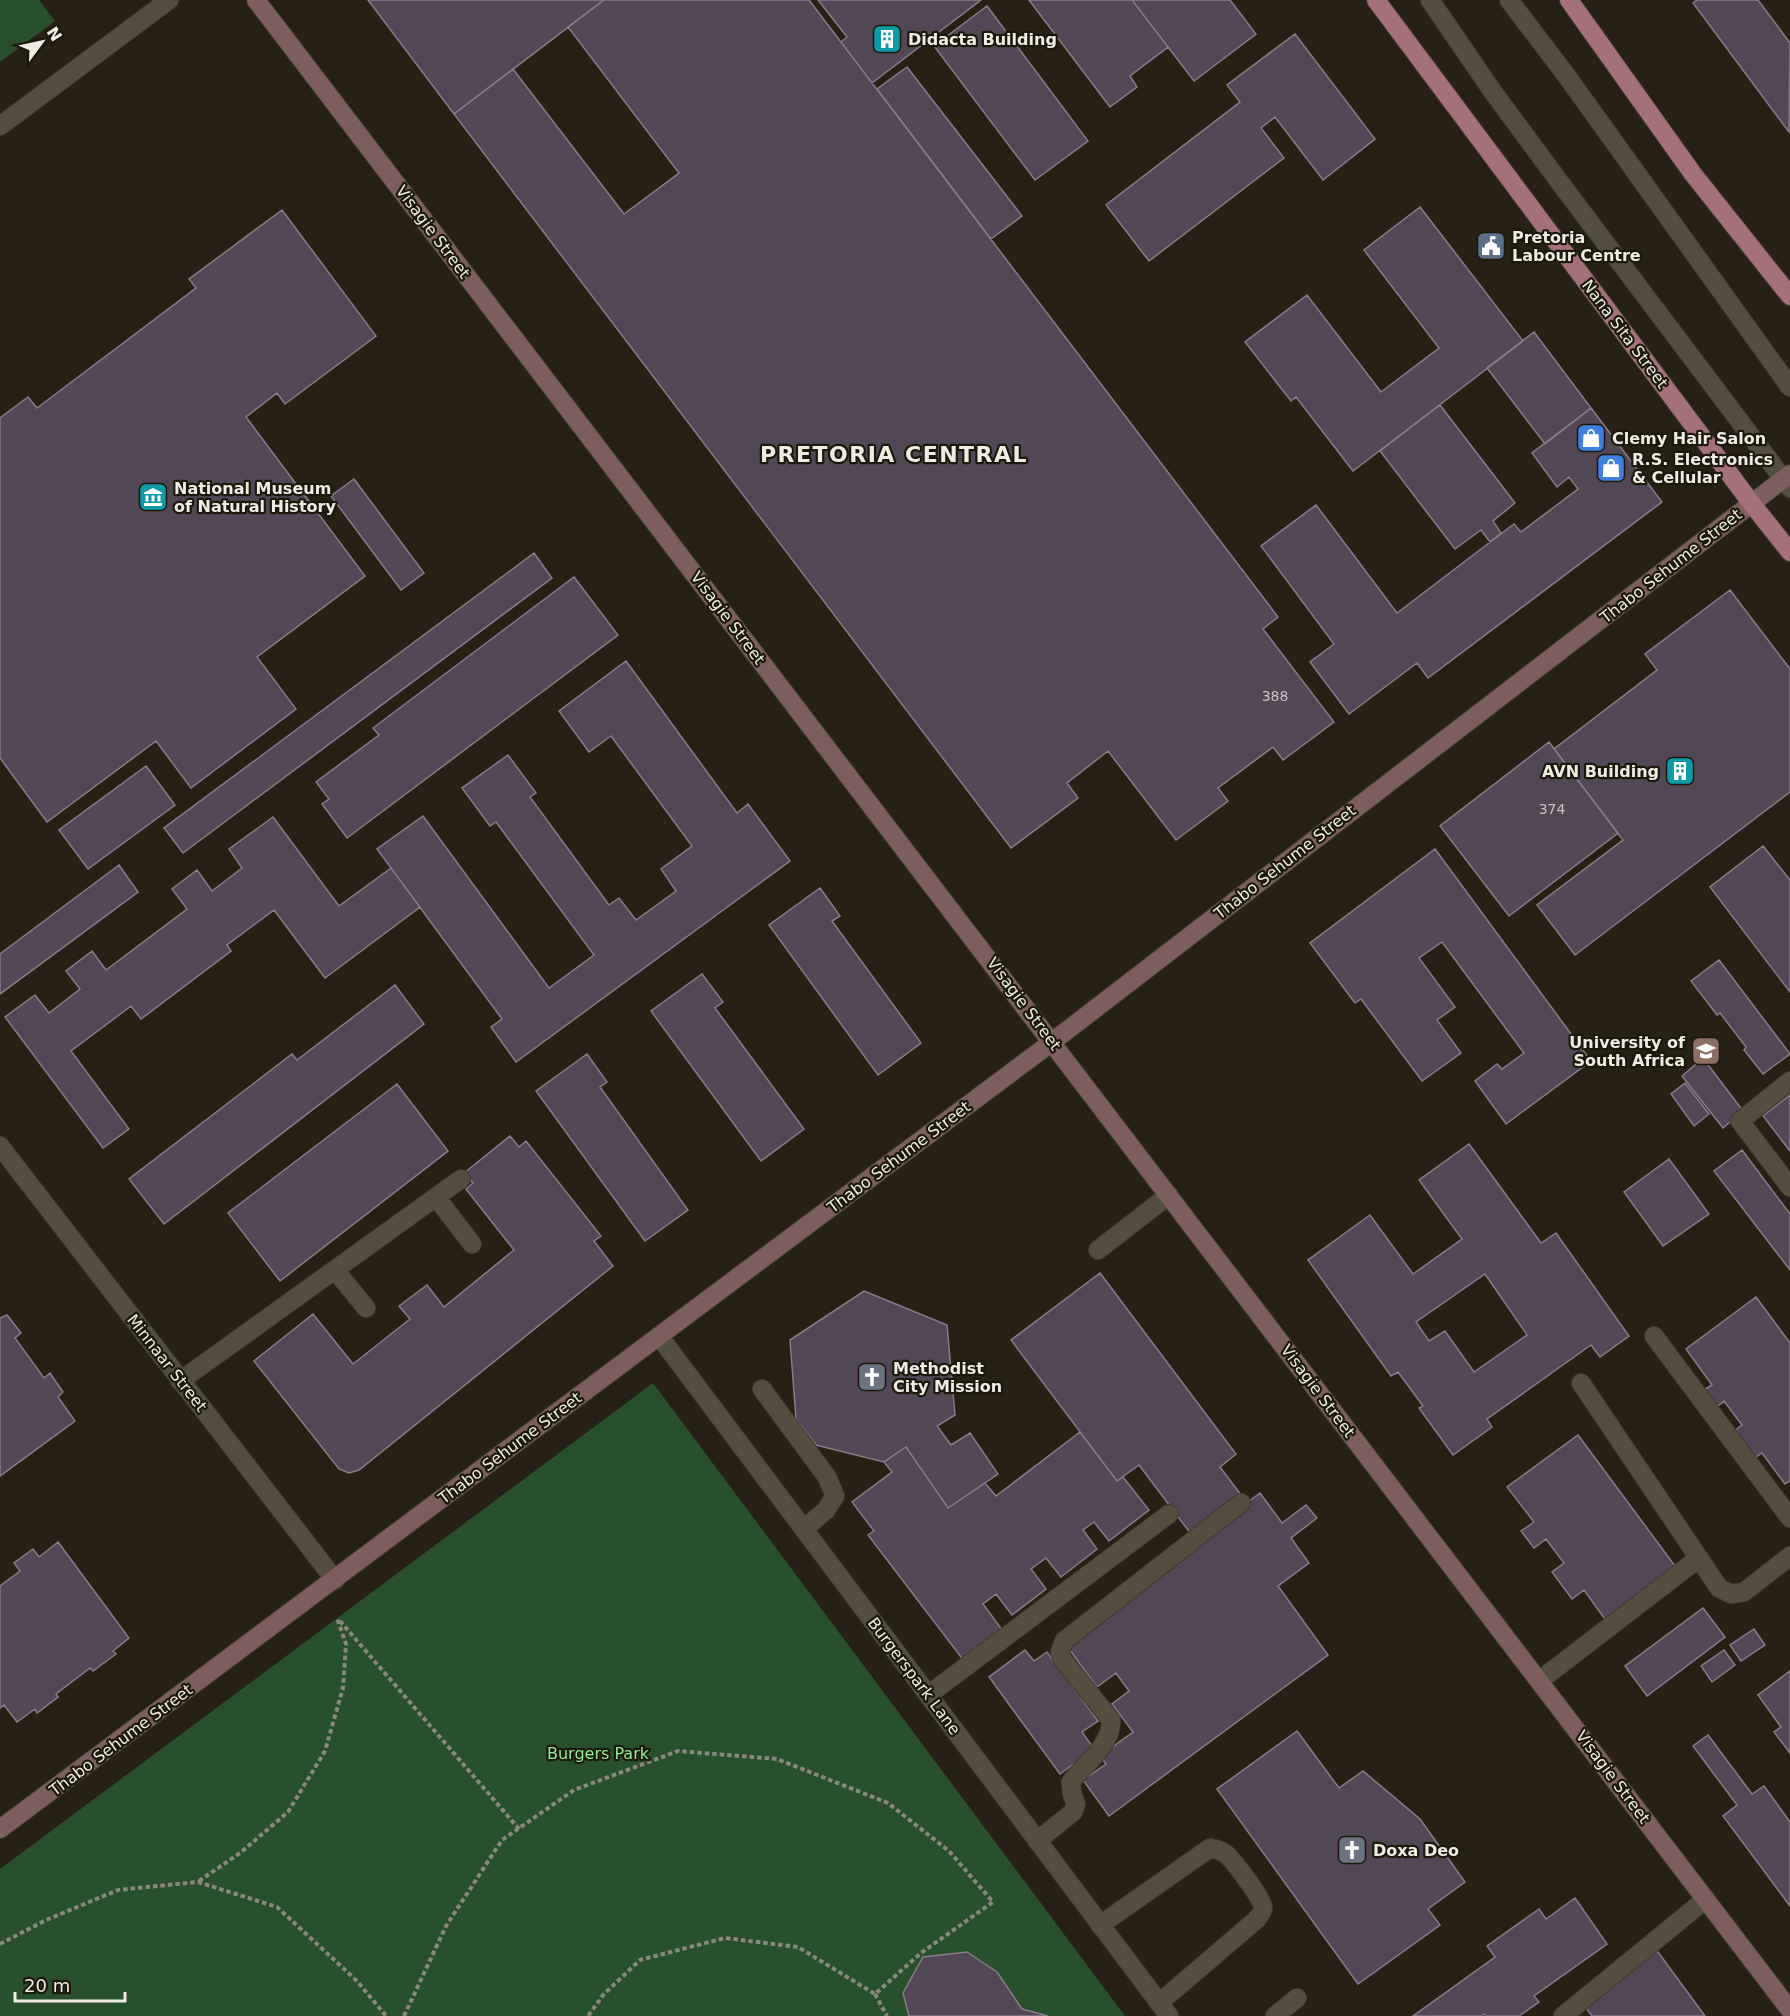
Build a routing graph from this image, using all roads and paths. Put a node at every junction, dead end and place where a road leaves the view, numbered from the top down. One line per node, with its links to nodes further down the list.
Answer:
1 (169, 0): 7 (street)
2 (256, 0): 13 (street, Visagie Street)
3 (1376, 0): 11 (main road, Nana Sita Street)
4 (1430, 0): 10 (street)
5 (1509, 0): 9 (street)
6 (1569, 0): 8 (main road)
7 (0, 126)
8 (1790, 296)
9 (1790, 387)
10 (1788, 480): 11 (street, Thabo Sehume Street)
11 (1752, 504): 12 (main road, Nana Sita Street); 13 (street, Thabo Sehume Street)
12 (1790, 552)
13 (1052, 1042): 18 (street, Visagie Street); 24 (street, Thabo Sehume Street)
14 (1790, 1081): 17 (street)
15 (0, 1146): 26 (street, Minnaar Street)
16 (461, 1179): 19 (street)
17 (1790, 1187)
18 (1169, 1195): 21 (street); 36 (street, Visagie Street)
19 (436, 1197): 20 (street); 22 (street)
20 (472, 1244)
21 (1098, 1250)
22 (335, 1270): 23 (street); 26 (street)
23 (366, 1308)
24 (659, 1336): 32 (street, Burgerspark Lane); 35 (street, Thabo Sehume Street)
25 (1654, 1336): 31 (street)
26 (180, 1381): 35 (street, Minnaar Street)
27 (1581, 1383): 34 (street)
28 (762, 1389): 32 (street)
29 (1241, 1503): 40 (street)
30 (1169, 1514): 37 (street)
31 (1790, 1518)
32 (804, 1529): 37 (street, Burgerspark Lane)
33 (1790, 1556): 34 (street)
34 (1699, 1558): 36 (street)
35 (335, 1580): 39 (street, Thabo Sehume Street)
36 (1539, 1681): 42 (street, Visagie Street)
37 (928, 1695): 40 (street, Burgerspark Lane)
38 (519, 1829): 41 (path); 45 (path); 50 (path)
39 (0, 1830)
40 (1037, 1841): 43 (street, Burgerspark Lane)
41 (198, 1882): 44 (path); 49 (path)
42 (1706, 1899): 48 (street, Visagie Street); 54 (street)
43 (1100, 1925): 47 (street, Burgerspark Lane); 47 (street)
44 (0, 1944)
45 (875, 1994): 51 (path); 52 (path)
46 (1297, 1998): 53 (street)
47 (1164, 2009)
48 (1790, 2010)
49 (386, 2016)
50 (404, 2016)
51 (588, 2016)
52 (886, 2016)
53 (1275, 2016)
54 (1563, 2016)

